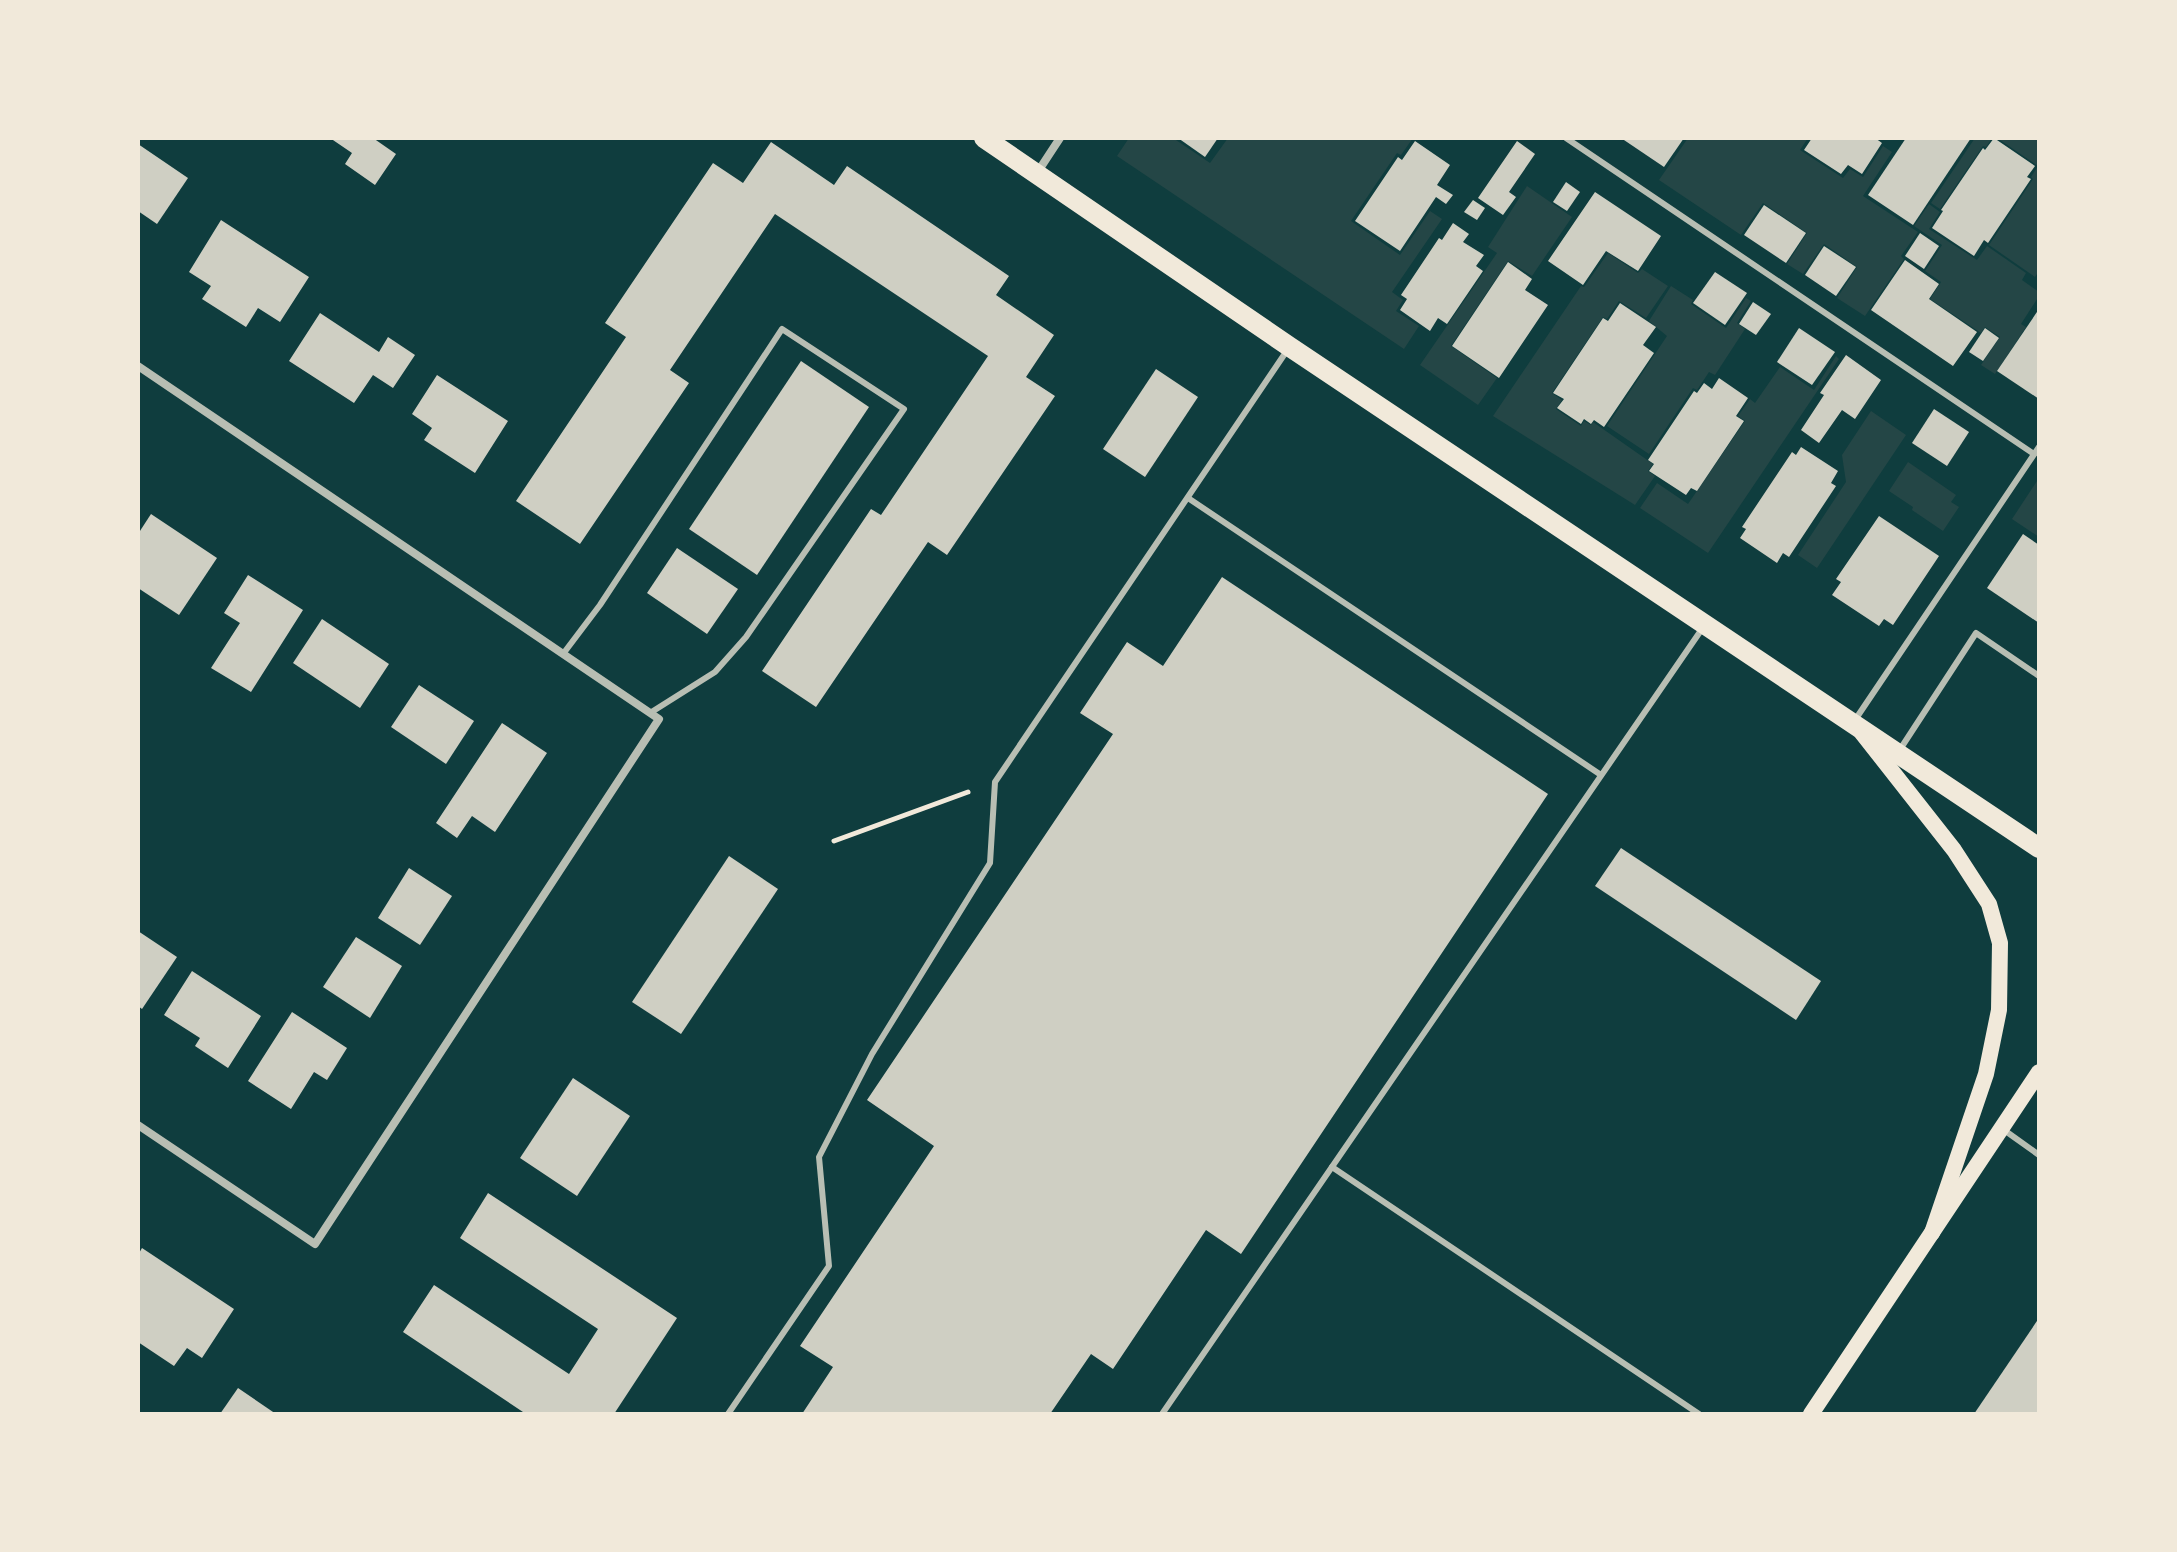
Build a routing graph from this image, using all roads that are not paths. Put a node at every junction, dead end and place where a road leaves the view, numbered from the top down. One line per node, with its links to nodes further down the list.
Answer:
1 (984, 138): 4 (main road)
2 (1060, 138): 4 (street)
3 (1566, 138): 8 (lane)
4 (1037, 173): 5 (main road)
5 (1290, 347): 9 (lane); 10 (main road)
6 (138, 366): 11 (street)
7 (2039, 447): 8 (lane)
8 (2034, 454): 14 (lane)
9 (1188, 498): 16 (lane); 24 (lane)
10 (1705, 624): 14 (main road); 16 (lane)
11 (563, 654): 13 (street); 13 (lane)
12 (2039, 676): 15 (lane)
13 (650, 713): 19 (street)
14 (1853, 723): 15 (main road); 23 (main road)
15 (1898, 753): 17 (main road)
16 (1601, 775): 22 (lane)
17 (2039, 848)
18 (2039, 1072): 20 (main road)
19 (138, 1125)
20 (2001, 1128): 21 (lane); 23 (main road)
21 (2039, 1155)
22 (1332, 1167): 25 (lane); 26 (lane)
23 (1932, 1233): 27 (main road)
24 (728, 1414)
25 (1162, 1414)
26 (1699, 1414)
27 (1811, 1414)

